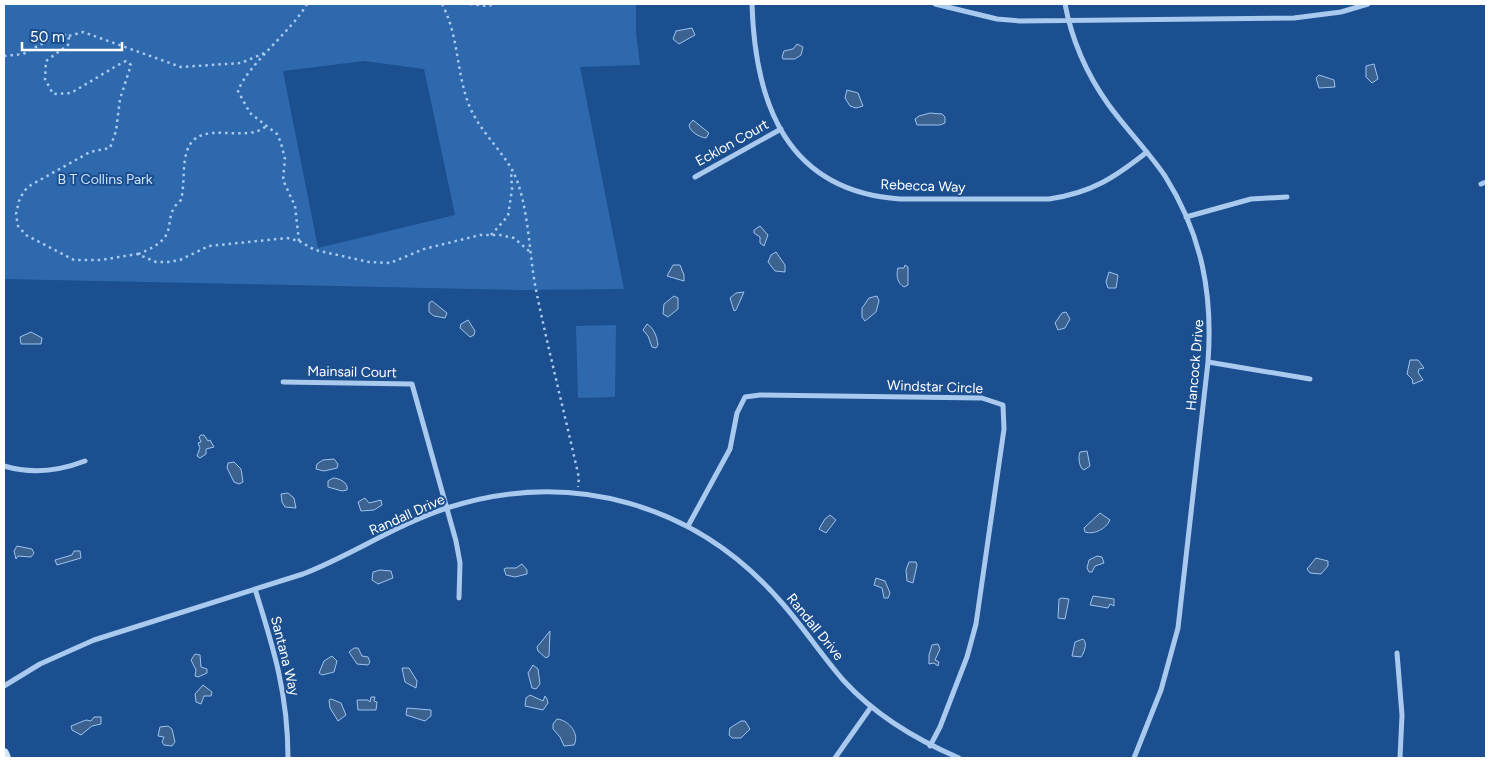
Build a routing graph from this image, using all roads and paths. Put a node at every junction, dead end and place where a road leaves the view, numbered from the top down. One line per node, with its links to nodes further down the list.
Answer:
1 (307, 4): 11 (path)
2 (442, 4): 16 (path)
3 (470, 4): 4 (path)
4 (495, 4)
5 (752, 4): 14 (street, Rebecca Way)
6 (934, 4): 9 (street)
7 (1065, 4): 9 (street, Hancock Drive)
8 (1368, 4): 9 (street)
9 (1068, 20): 15 (street, Hancock Drive)
10 (69, 36): 11 (path); 12 (path); 23 (path)
11 (268, 52): 13 (path)
12 (4, 56)
13 (266, 126): 21 (path); 23 (path)
14 (780, 129): 15 (street, Rebecca Way); 17 (street, Ecklon Court)
15 (1147, 152): 19 (street, Hancock Drive)
16 (511, 169): 20 (path); 22 (path)
17 (695, 177)
18 (1287, 197): 19 (street)
19 (1186, 216): 24 (street, Hancock Drive)
20 (491, 235): 21 (path); 22 (path)
21 (299, 241): 23 (path)
22 (530, 251): 29 (path)
23 (137, 254)
24 (1208, 362): 25 (street); 43 (street, Hancock Drive)
25 (1310, 379)
26 (283, 382): 30 (street, Mainsail Court)
27 (85, 461): 28 (street)
28 (4, 466)
29 (577, 492): 30 (street, Randall Drive); 31 (street, Randall Drive)
30 (445, 508): 32 (street, Randall Drive); 33 (street)
31 (688, 526): 36 (street, Randall Drive); 37 (street, Windstar Circle)
32 (255, 589): 35 (street, Randall Drive); 40 (street, Santana Way)
33 (458, 598)
34 (1398, 653): 44 (street)
35 (4, 686)
36 (871, 707): 37 (street, Randall Drive); 41 (street)
37 (930, 746): 42 (street, Randall Drive)
38 (4, 753): 39 (street)
39 (6, 758)
40 (288, 758)
41 (834, 758)
42 (959, 758)
43 (1134, 758)
44 (1400, 758)

